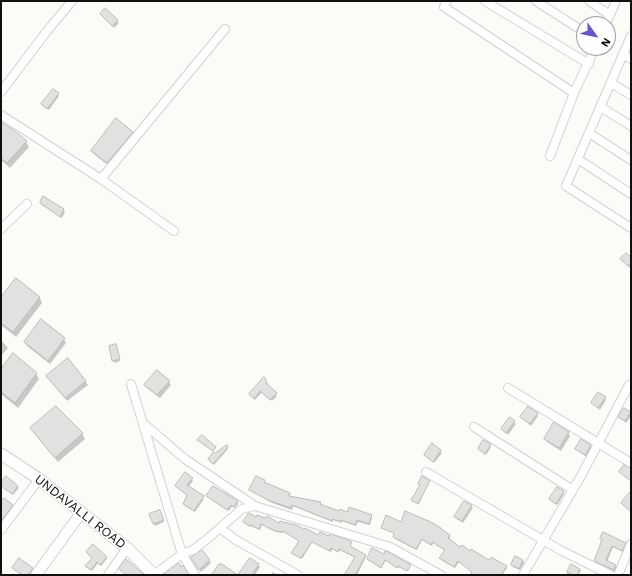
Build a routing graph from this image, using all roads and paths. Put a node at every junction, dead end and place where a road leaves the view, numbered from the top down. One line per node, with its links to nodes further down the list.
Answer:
1 (72, 1): 16 (street)
2 (447, 1): 17 (street)
3 (485, 1): 14 (street)
4 (536, 1): 8 (street)
5 (589, 1): 7 (street)
6 (616, 1): 7 (street)
7 (610, 15)
8 (576, 27)
9 (225, 29): 26 (street)
10 (631, 36): 11 (street)
11 (623, 54): 13 (street); 15 (street)
12 (592, 56): 14 (street)
13 (631, 60)
14 (589, 64): 17 (street)
15 (611, 83): 18 (street); 19 (street)
16 (1, 92)
17 (574, 93): 23 (street)
18 (631, 95)
19 (601, 107): 21 (street); 22 (street)
20 (1, 115): 26 (street)
21 (631, 126)
22 (589, 133): 24 (street); 25 (street)
23 (550, 156)
24 (578, 159): 27 (street); 29 (street)
25 (631, 160)
26 (101, 178): 31 (street)
27 (631, 194)
28 (27, 204): 30 (street)
29 (631, 228)
30 (1, 229)
31 (174, 231)
32 (131, 384): 35 (street)
33 (629, 385): 37 (street)
34 (508, 388): 37 (street)
35 (143, 423): 43 (street); 50 (street)
36 (474, 427): 42 (street)
37 (598, 444): 39 (street); 42 (street)
38 (1, 454): 41 (main road, UNDAVALLI ROAD)
39 (631, 464)
40 (426, 472): 47 (street)
41 (39, 479): 44 (main road, UNDAVALLI ROAD); 46 (street)
42 (573, 490): 47 (street)
43 (255, 506): 45 (street); 56 (street)
44 (81, 512): 49 (main road, UNDAVALLI ROAD); 51 (street)
45 (220, 528): 50 (street); 55 (street)
46 (1, 530)
47 (543, 540): 57 (street); 58 (street)
48 (631, 544): 59 (street)
49 (127, 548): 52 (street); 53 (main road, UNDAVALLI ROAD)
50 (182, 554): 53 (street); 54 (street)
51 (36, 575)
52 (108, 575)
53 (154, 575)
54 (195, 575)
55 (298, 575)
56 (441, 575)
57 (522, 575)
58 (611, 575)
59 (618, 575)

